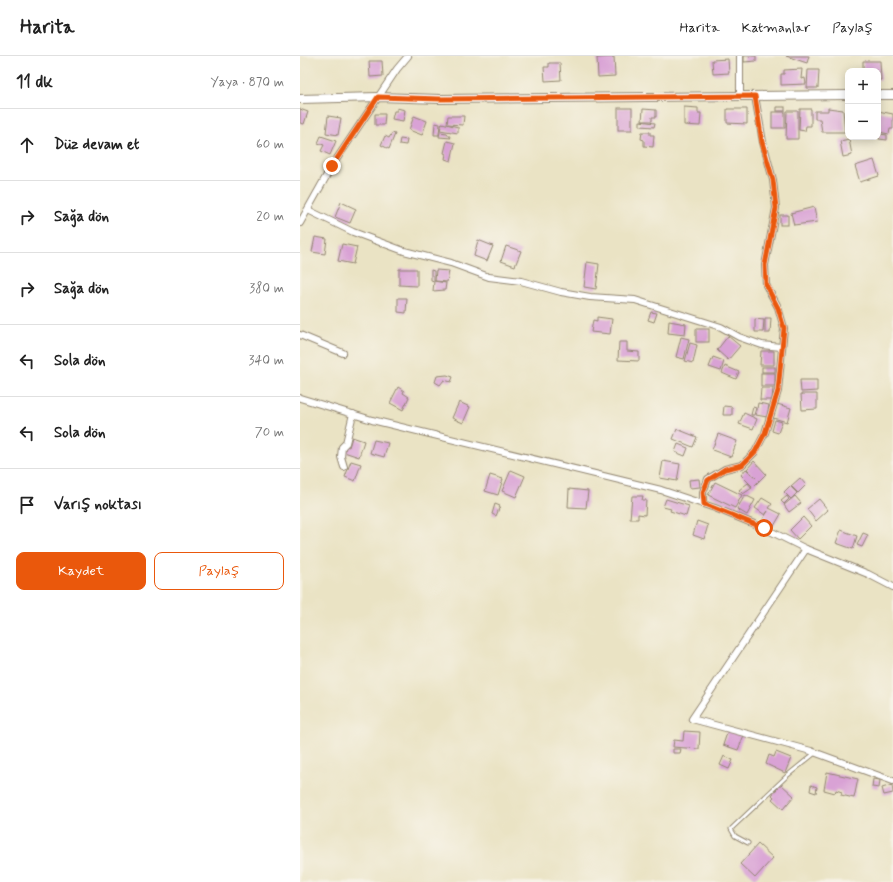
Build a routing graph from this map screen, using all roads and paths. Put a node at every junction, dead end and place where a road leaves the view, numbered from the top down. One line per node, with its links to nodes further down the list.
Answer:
1 (408, 56): 8 (street)
2 (740, 56): 6 (street)
3 (845, 95): 7 (street)
4 (881, 95): 5 (street)
5 (893, 95)
6 (740, 96): 7 (street); 8 (street)
7 (755, 96): 13 (street)
8 (378, 97): 9 (street); 10 (street)
9 (300, 99)
10 (308, 210): 11 (street); 13 (street)
11 (300, 223)
12 (300, 335): 14 (street)
13 (782, 347): 18 (street)
14 (343, 353)
15 (302, 400): 16 (street)
16 (353, 414): 17 (street); 18 (street)
17 (344, 467)
18 (704, 504): 19 (street)
19 (806, 549): 20 (street); 21 (street)
20 (893, 587)
21 (816, 753): 22 (street); 23 (lane)
22 (893, 781)
23 (748, 843)

